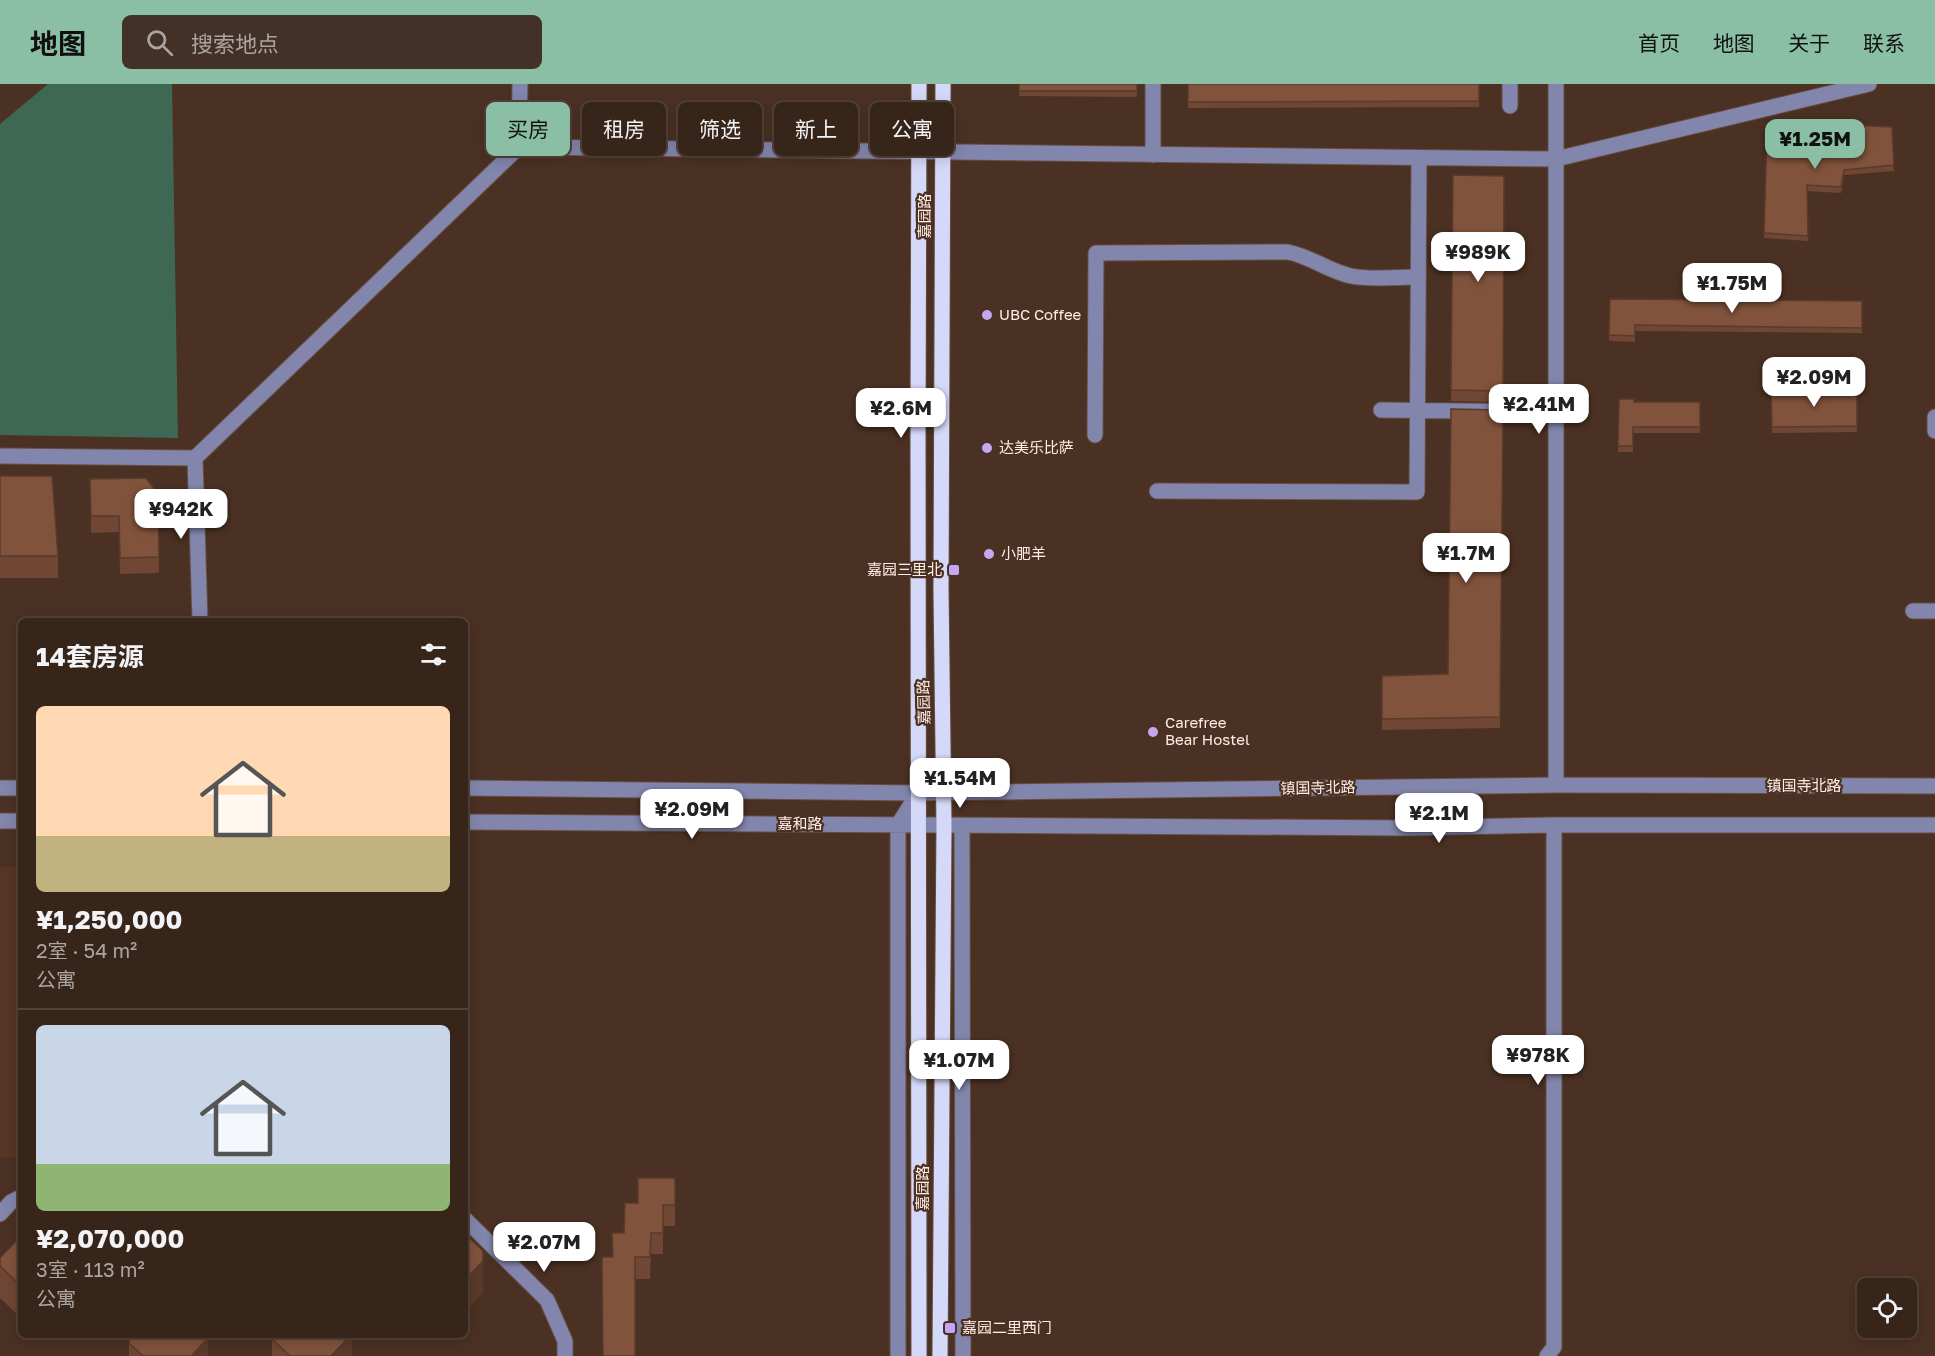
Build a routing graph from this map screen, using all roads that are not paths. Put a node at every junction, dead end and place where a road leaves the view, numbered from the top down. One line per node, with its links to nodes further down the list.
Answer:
1 (520, 84): 8 (street)
2 (919, 84): 9 (main road, 嘉园路)
3 (943, 84): 10 (main road, 嘉园路)
4 (1153, 84): 15 (street)
5 (1510, 84): 11 (street)
6 (1556, 84): 20 (street)
7 (1869, 84): 20 (street)
8 (520, 102)
9 (919, 102)
10 (943, 102)
11 (1510, 106)
12 (570, 148): 13 (street)
13 (870, 152)
14 (954, 153): 15 (street)
15 (1153, 155): 19 (street)
16 (510, 156): 29 (street)
17 (920, 156): 39 (main road, 嘉园路)
18 (943, 156): 40 (main road, 嘉园路)
19 (1419, 158): 20 (street); 21 (street)
20 (1556, 159): 24 (street)
21 (1418, 277): 23 (street); 27 (street)
22 (1381, 411): 23 (street)
23 (1416, 411): 24 (street); 30 (street)
24 (1556, 412): 34 (street)
25 (1935, 417): 26 (street)
26 (1935, 431)
27 (1095, 435)
28 (0, 456): 29 (street)
29 (195, 458): 33 (street)
30 (1157, 491)
31 (1913, 611): 32 (street)
32 (1935, 611)
33 (200, 618)
34 (1556, 785): 35 (street, 镇国寺北路); 40 (street, 镇国寺北路)
35 (1935, 786)
36 (0, 788): 37 (street)
37 (18, 788)
38 (468, 788): 39 (street)
39 (918, 793): 40 (street, 镇国寺北路); 44 (street); 45 (main road, 嘉园路)
40 (944, 793): 48 (main road, 嘉园路)
41 (0, 821): 42 (street)
42 (18, 821)
43 (468, 822): 44 (street, 嘉和路)
44 (898, 825): 45 (street, 嘉和路); 54 (street)
45 (918, 825): 48 (street); 55 (main road, 嘉园路)
46 (1554, 825): 47 (street); 49 (street); 58 (street)
47 (1935, 825)
48 (944, 826): 49 (street); 56 (main road, 嘉园路)
49 (962, 826): 57 (street)
50 (18, 1198): 51 (street)
51 (0, 1214)
52 (468, 1222): 53 (street)
53 (565, 1356)
54 (898, 1356)
55 (920, 1356)
56 (940, 1356)
57 (963, 1356)
58 (1547, 1356)

